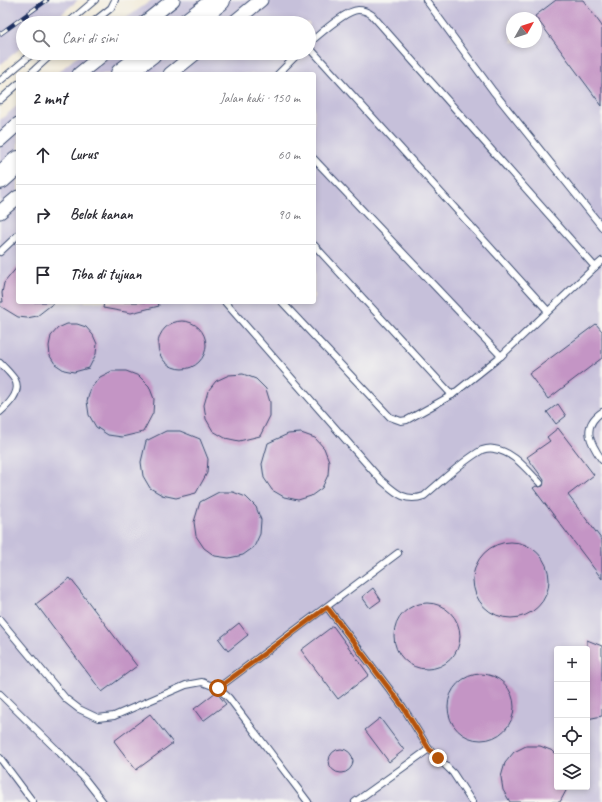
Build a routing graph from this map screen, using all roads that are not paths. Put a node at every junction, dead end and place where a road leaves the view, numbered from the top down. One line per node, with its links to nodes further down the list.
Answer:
1 (95, 0): 7 (lane)
2 (115, 0): 8 (lane)
3 (173, 0): 9 (street)
4 (218, 0): 10 (highway)
5 (261, 0): 11 (street)
6 (426, 0): 35 (lane)
7 (76, 16)
8 (101, 16)
9 (153, 16)
10 (197, 16)
11 (242, 16)
12 (316, 37): 40 (lane)
13 (316, 55): 43 (lane)
14 (25, 60): 25 (lane)
15 (46, 60): 20 (lane)
16 (96, 60): 21 (street)
17 (141, 60): 22 (highway)
18 (187, 60): 23 (street)
19 (292, 60): 24 (lane)
20 (32, 72)
21 (81, 72)
22 (125, 72)
23 (172, 72)
24 (280, 72)
25 (0, 81)
26 (16, 86): 27 (lane)
27 (0, 100)
28 (16, 126): 29 (street)
29 (0, 140)
30 (316, 161): 44 (lane)
31 (16, 164): 32 (highway)
32 (0, 178)
33 (16, 199): 34 (street)
34 (0, 212)
35 (602, 227)
36 (16, 237): 38 (lane)
37 (316, 247): 46 (lane)
38 (0, 252)
39 (602, 261): 40 (lane)
40 (595, 267): 43 (lane)
41 (227, 304): 50 (lane)
42 (284, 304): 46 (lane)
43 (548, 311): 44 (lane)
44 (501, 356): 46 (lane)
45 (0, 363): 47 (lane)
46 (452, 395)
47 (0, 412)
48 (602, 412): 49 (lane)
49 (602, 460)
50 (540, 483)
51 (398, 553): 52 (lane)
52 (327, 607): 54 (lane); 56 (lane)
53 (0, 620): 54 (lane)
54 (218, 688): 60 (lane)
55 (0, 694): 59 (lane)
56 (429, 749): 61 (lane); 62 (lane)
57 (0, 758): 58 (lane)
58 (33, 802)
59 (103, 802)
60 (308, 802)
61 (355, 802)
62 (472, 802)

